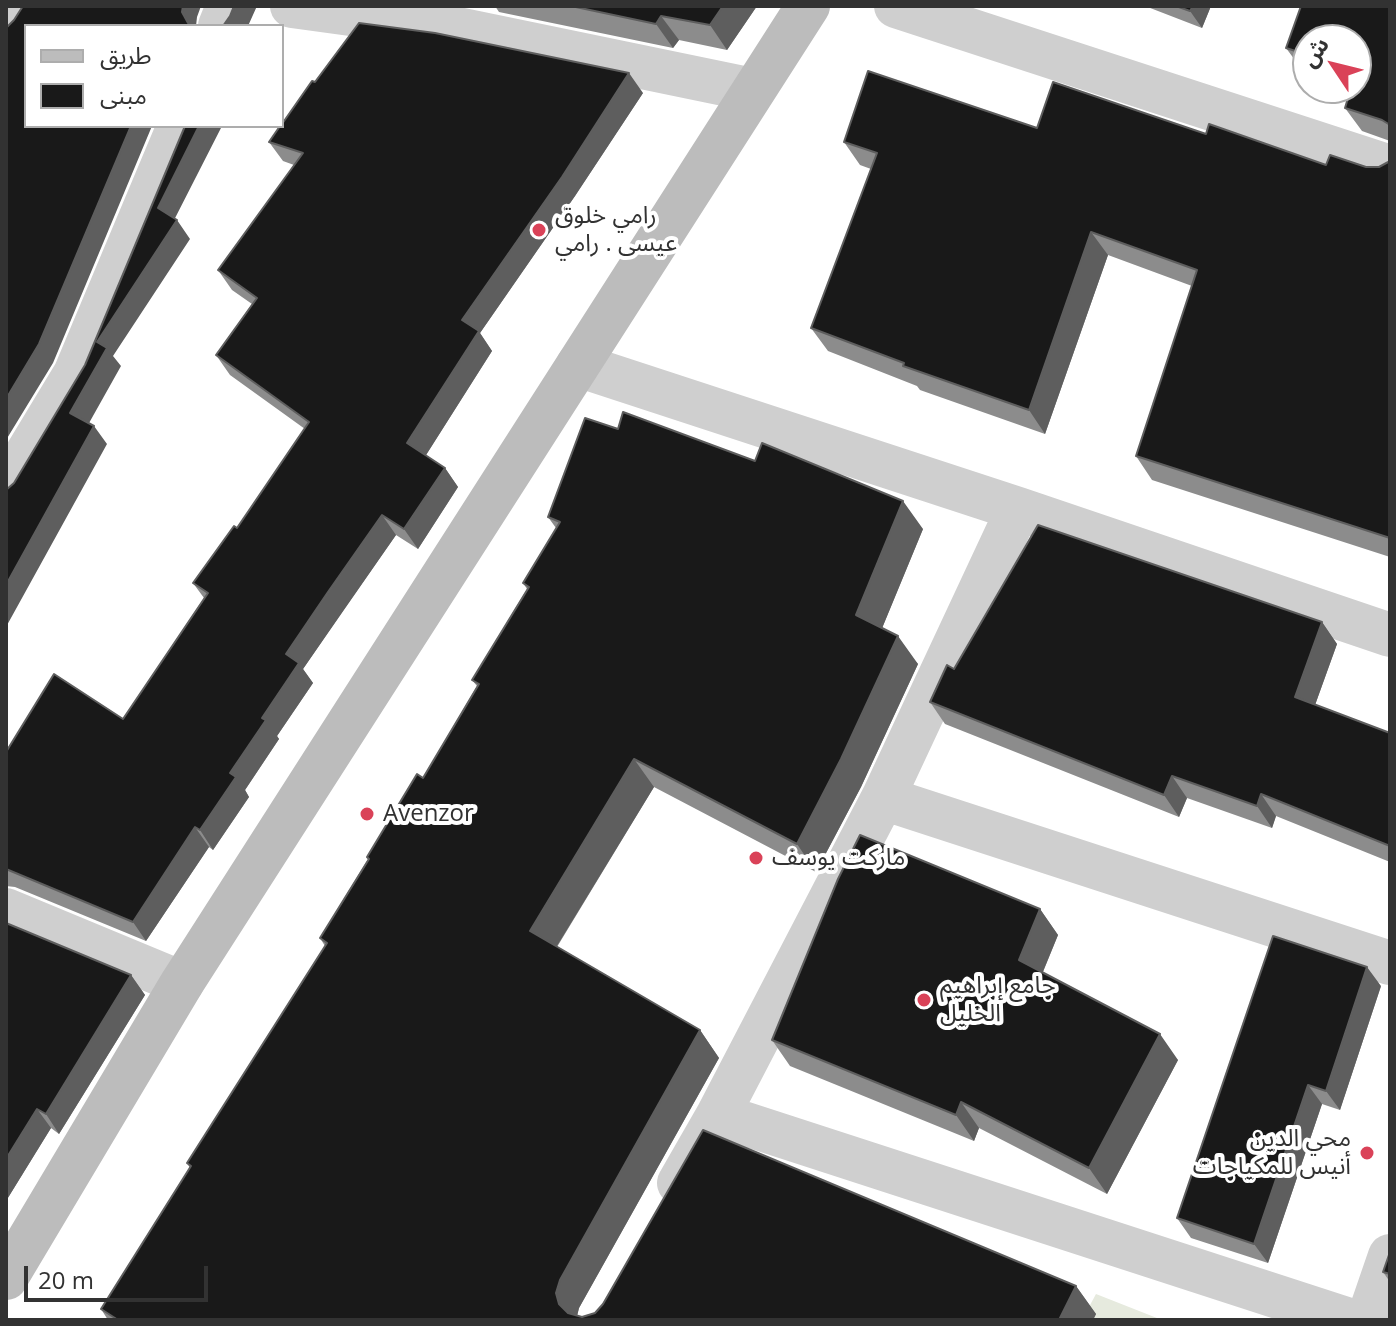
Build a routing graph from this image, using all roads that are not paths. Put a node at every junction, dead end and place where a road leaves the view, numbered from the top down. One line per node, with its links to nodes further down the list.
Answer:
1 (18, 6): 5 (street)
2 (292, 6): 6 (street)
3 (808, 6): 6 (main road)
4 (896, 6): 8 (street)
5 (6, 26)
6 (753, 90): 9 (main road)
7 (178, 128): 10 (street)
8 (1390, 167)
9 (578, 365): 11 (street); 16 (main road)
10 (6, 488)
11 (1018, 509): 12 (street); 13 (street)
12 (1390, 635)
13 (883, 798): 15 (street); 17 (street)
14 (6, 910): 16 (street)
15 (1390, 963)
16 (182, 983): 20 (main road)
17 (718, 1115): 18 (street); 21 (street)
18 (663, 1210)
19 (1390, 1256): 22 (street)
20 (6, 1278)
21 (1349, 1320)
22 (1368, 1320)

